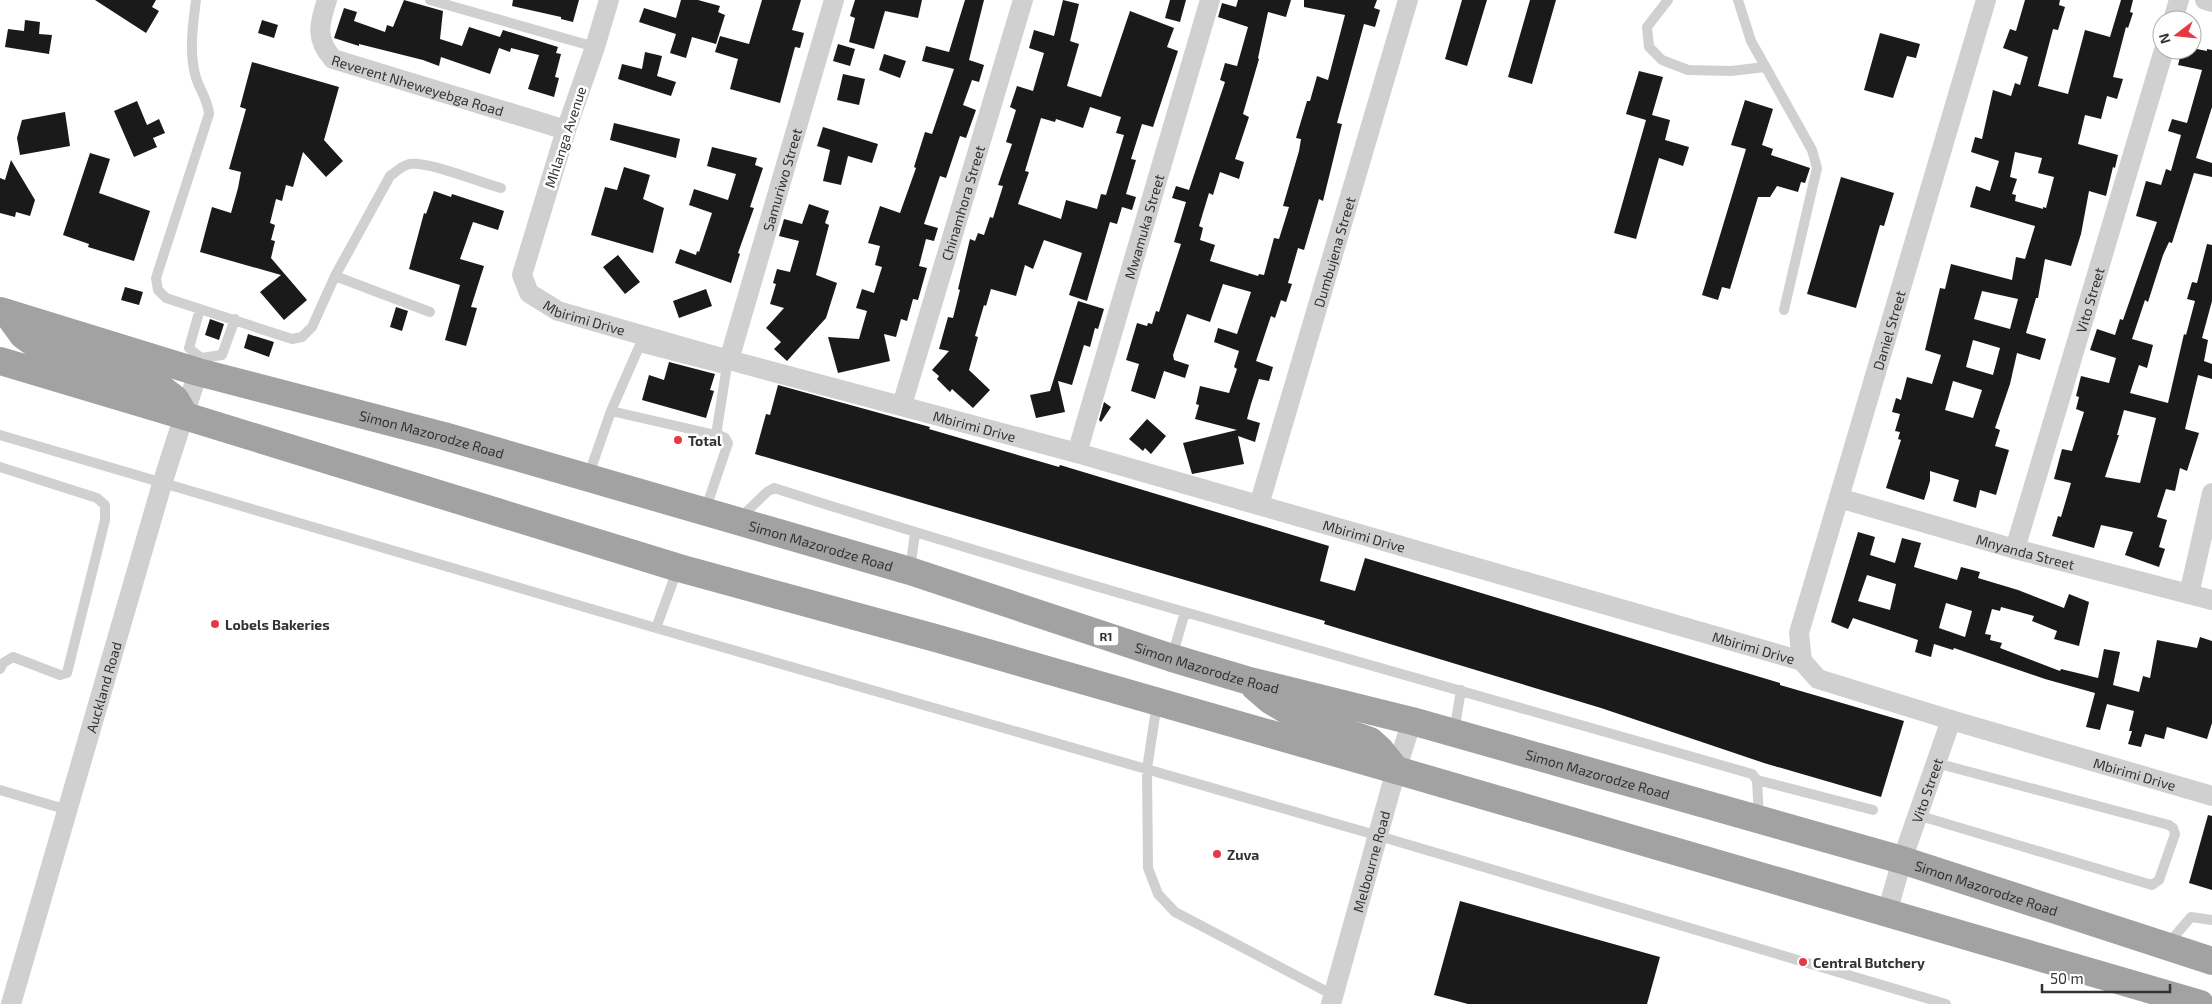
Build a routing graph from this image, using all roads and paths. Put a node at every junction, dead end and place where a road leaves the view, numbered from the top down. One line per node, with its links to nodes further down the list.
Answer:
1 (196, 0): 21 (lane)
2 (327, 0): 17 (street, Reverent Nheweyebga Road)
3 (430, 0): 14 (lane)
4 (609, 0): 14 (street, Mhlanga Avenue)
5 (834, 0): 26 (street, Samuriwo Street)
6 (1023, 0): 29 (street, Chinamhora Street)
7 (1210, 0): 34 (street, Mwamuka Street)
8 (1408, 0): 40 (street, Dumbujena Street)
9 (1668, 0): 16 (lane)
10 (1738, 0): 16 (lane)
11 (1986, 0): 39 (street, Daniel Street)
12 (2205, 0): 13 (street)
13 (2212, 2)
14 (595, 47): 17 (street, Mhlanga Avenue)
15 (2161, 60): 44 (street, Vito Street)
16 (1765, 67): 22 (lane)
17 (566, 130): 19 (street, Mhlanga Avenue)
18 (501, 188): 20 (lane)
19 (522, 274): 26 (street, Mbirimi Drive)
20 (335, 276): 24 (lane); 25 (lane)
21 (200, 309): 25 (lane); 28 (lane)
22 (1784, 310)
23 (3, 312): 28 (highway, Simon Mazorodze Road / R1); 31 (highway)
24 (430, 312)
25 (235, 320): 28 (lane)
26 (729, 360): 29 (street, Mbirimi Drive)
27 (0, 361): 31 (highway)
28 (199, 365): 31 (street, Auckland Road); 36 (highway, Simon Mazorodze Road / R1)
29 (902, 405): 34 (street, Mbirimi Drive)
30 (611, 411): 32 (lane); 32 (lane); 36 (lane)
31 (185, 416): 37 (street, Auckland Road); 45 (highway)
32 (717, 434): 41 (lane)
33 (0, 436): 37 (lane)
34 (1077, 453): 40 (street, Mbirimi Drive)
35 (0, 467): 53 (lane)
36 (588, 478): 41 (highway, Simon Mazorodze Road / R1)
37 (162, 484): 50 (lane); 66 (street, Auckland Road)
38 (2212, 493): 47 (street)
39 (1840, 498): 44 (street, Mnyanda Street); 52 (street, Daniel Street)
40 (1260, 505): 52 (street, Mbirimi Drive)
41 (705, 512): 42 (highway, Simon Mazorodze Road / R1)
42 (737, 521): 43 (lane); 46 (highway, Simon Mazorodze Road / R1)
43 (915, 532): 46 (lane); 49 (lane)
44 (2015, 549): 47 (street, Mnyanda Street)
45 (679, 568): 50 (lane); 56 (highway)
46 (910, 571): 51 (highway, Simon Mazorodze Road / R1)
47 (2188, 594): 48 (street, Mnyanda Street)
48 (2212, 600)
49 (1185, 612): 51 (lane); 55 (lane)
50 (656, 628): 61 (lane)
51 (1172, 658): 54 (highway, Simon Mazorodze Road / R1)
52 (1802, 661): 57 (street, Mbirimi Drive)
53 (0, 669)
54 (1246, 680): 58 (highway, Simon Mazorodze Road / R1); 62 (highway)
55 (1461, 690): 59 (lane); 63 (lane)
56 (1157, 702): 61 (lane); 62 (highway)
57 (1951, 720): 60 (street, Vito Street); 65 (street, Mbirimi Drive)
58 (1412, 721): 59 (highway, Simon Mazorodze Road / R1); 62 (street, Melbourne Road)
59 (1454, 733): 69 (highway, Simon Mazorodze Road / R1)
60 (1936, 763): 68 (street, Vito Street); 68 (lane)
61 (1147, 769): 70 (lane); 76 (lane)
62 (1396, 770): 70 (street, Melbourne Road); 72 (highway)
63 (1757, 780): 67 (lane); 69 (lane)
64 (0, 790): 66 (lane)
65 (2212, 796)
66 (68, 810): 77 (street, Auckland Road)
67 (1873, 810)
68 (1918, 815): 71 (street, Vito Street)
69 (1759, 819): 71 (highway, Simon Mazorodze Road / R1)
70 (1379, 836): 76 (street, Melbourne Road); 78 (lane)
71 (1902, 860): 72 (street, Vito Street); 74 (highway, Simon Mazorodze Road / R1)
72 (1887, 913): 79 (highway)
73 (2212, 920): 74 (lane)
74 (2166, 946): 75 (highway, Simon Mazorodze Road / R1)
75 (2212, 961)
76 (1333, 1000)
77 (11, 1004)
78 (1946, 1004)
79 (2200, 1004)

